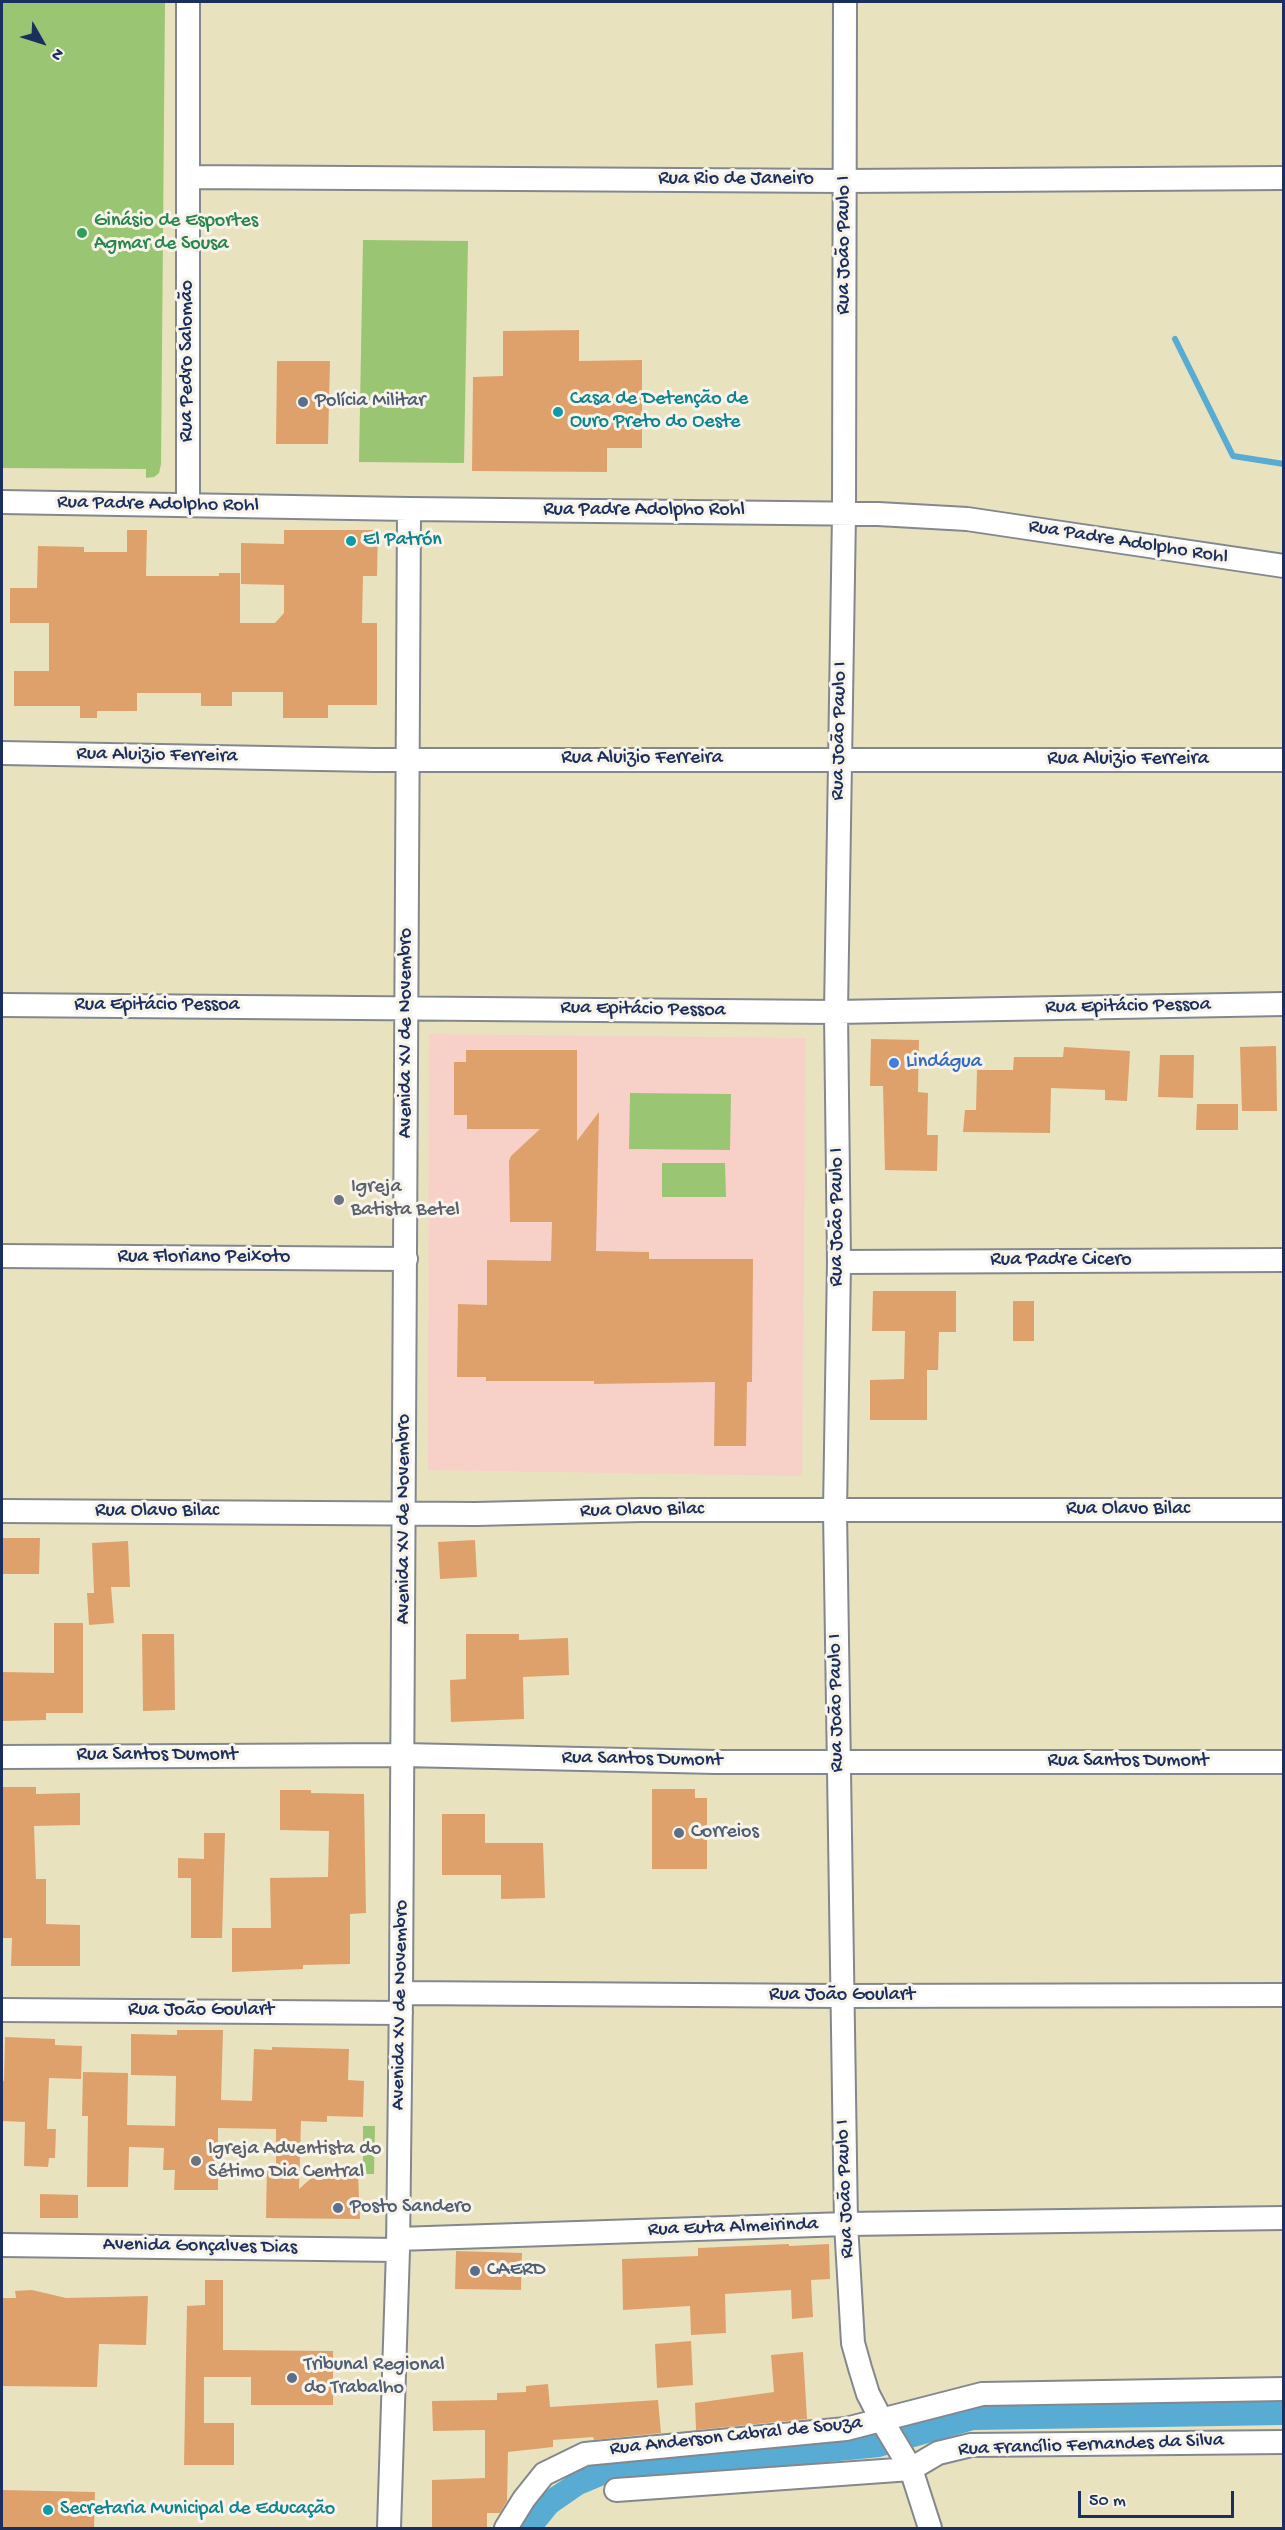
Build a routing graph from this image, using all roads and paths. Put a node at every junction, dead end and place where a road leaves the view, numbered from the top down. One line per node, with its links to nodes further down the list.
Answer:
1 (188, 2): 3 (street, Rua Pedro Salomão)
2 (844, 2): 5 (street, Rua João Paulo I)
3 (188, 177): 5 (street, Rua Rio de Janeiro); 7 (street, Rua Pedro Salomão)
4 (1284, 178): 5 (street, Rua Rio de Janeiro)
5 (845, 181): 9 (street, Rua João Paulo I)
6 (2, 501): 7 (street, Rua Padre Adolpho Rohl)
7 (188, 505): 8 (street, Rua Padre Adolpho Rohl)
8 (409, 509): 9 (street, Rua Padre Adolpho Rohl); 13 (street, Avenida XV de Novembro)
9 (844, 513): 10 (street, Rua Padre Adolpho Rohl); 12 (street, Rua João Paulo I)
10 (1284, 566)
11 (2, 753): 13 (street, Rua Aluizio Ferreira)
12 (840, 759): 13 (street, Rua Aluizio Ferreira); 14 (street, Rua Aluizio Ferreira); 18 (street, Rua João Paulo I)
13 (407, 760): 17 (street, Avenida XV de Novembro)
14 (1284, 760)
15 (1284, 1004): 18 (street, Rua Epitácio Pessoa)
16 (2, 1005): 17 (street, Rua Epitácio Pessoa)
17 (408, 1008): 18 (street, Rua Epitácio Pessoa); 20 (street, Avenida XV de Novembro)
18 (836, 1012): 22 (street, Rua João Paulo I)
19 (2, 1256): 20 (street, Rua Floriano Peixoto)
20 (406, 1259): 26 (street, Avenida XV de Novembro)
21 (1284, 1260): 22 (street, Rua Padre Cicero)
22 (839, 1262): 25 (street, Rua João Paulo I)
23 (1284, 1510): 25 (street, Rua Olavo Bilac)
24 (2, 1511): 26 (street, Rua Olavo Bilac)
25 (835, 1511): 26 (street, Rua Olavo Bilac); 29 (street, Rua João Paulo I)
26 (405, 1513): 27 (street, Avenida XV de Novembro)
27 (404, 1755): 28 (street, Rua Santos Dumont); 29 (street, Rua Santos Dumont); 33 (street, Avenida XV de Novembro)
28 (2, 1757)
29 (837, 1761): 30 (street, Rua Santos Dumont); 32 (street, Rua João Paulo I)
30 (1284, 1762)
31 (1284, 1995): 32 (street, Rua João Goulart)
32 (841, 1996): 33 (street, Rua João Goulart); 36 (street, Rua João Paulo I)
33 (401, 2003): 34 (street, Rua João Goulart); 37 (street, Avenida XV de Novembro)
34 (2, 2010)
35 (1284, 2218): 36 (street, Rua Euta Almeirinda)
36 (846, 2224): 37 (street, Rua Euta Almeirinda); 40 (street, Rua João Paulo I)
37 (398, 2244): 38 (street, Avenida Gonçalves Dias); 43 (street, Avenida XV de Novembro)
38 (2, 2245)
39 (1284, 2390): 40 (street, Rua Anderson Cabral de Souza)
40 (895, 2442): 41 (street, Rua Francílio Fernandes da Silva); 42 (street, Rua Francílio Fernandes da Silva); 44 (street, Rua Anderson Cabral de Souza); 45 (street, Rua João Paulo I)
41 (1284, 2442)
42 (616, 2490)
43 (389, 2529)
44 (506, 2529)
45 (930, 2529)

